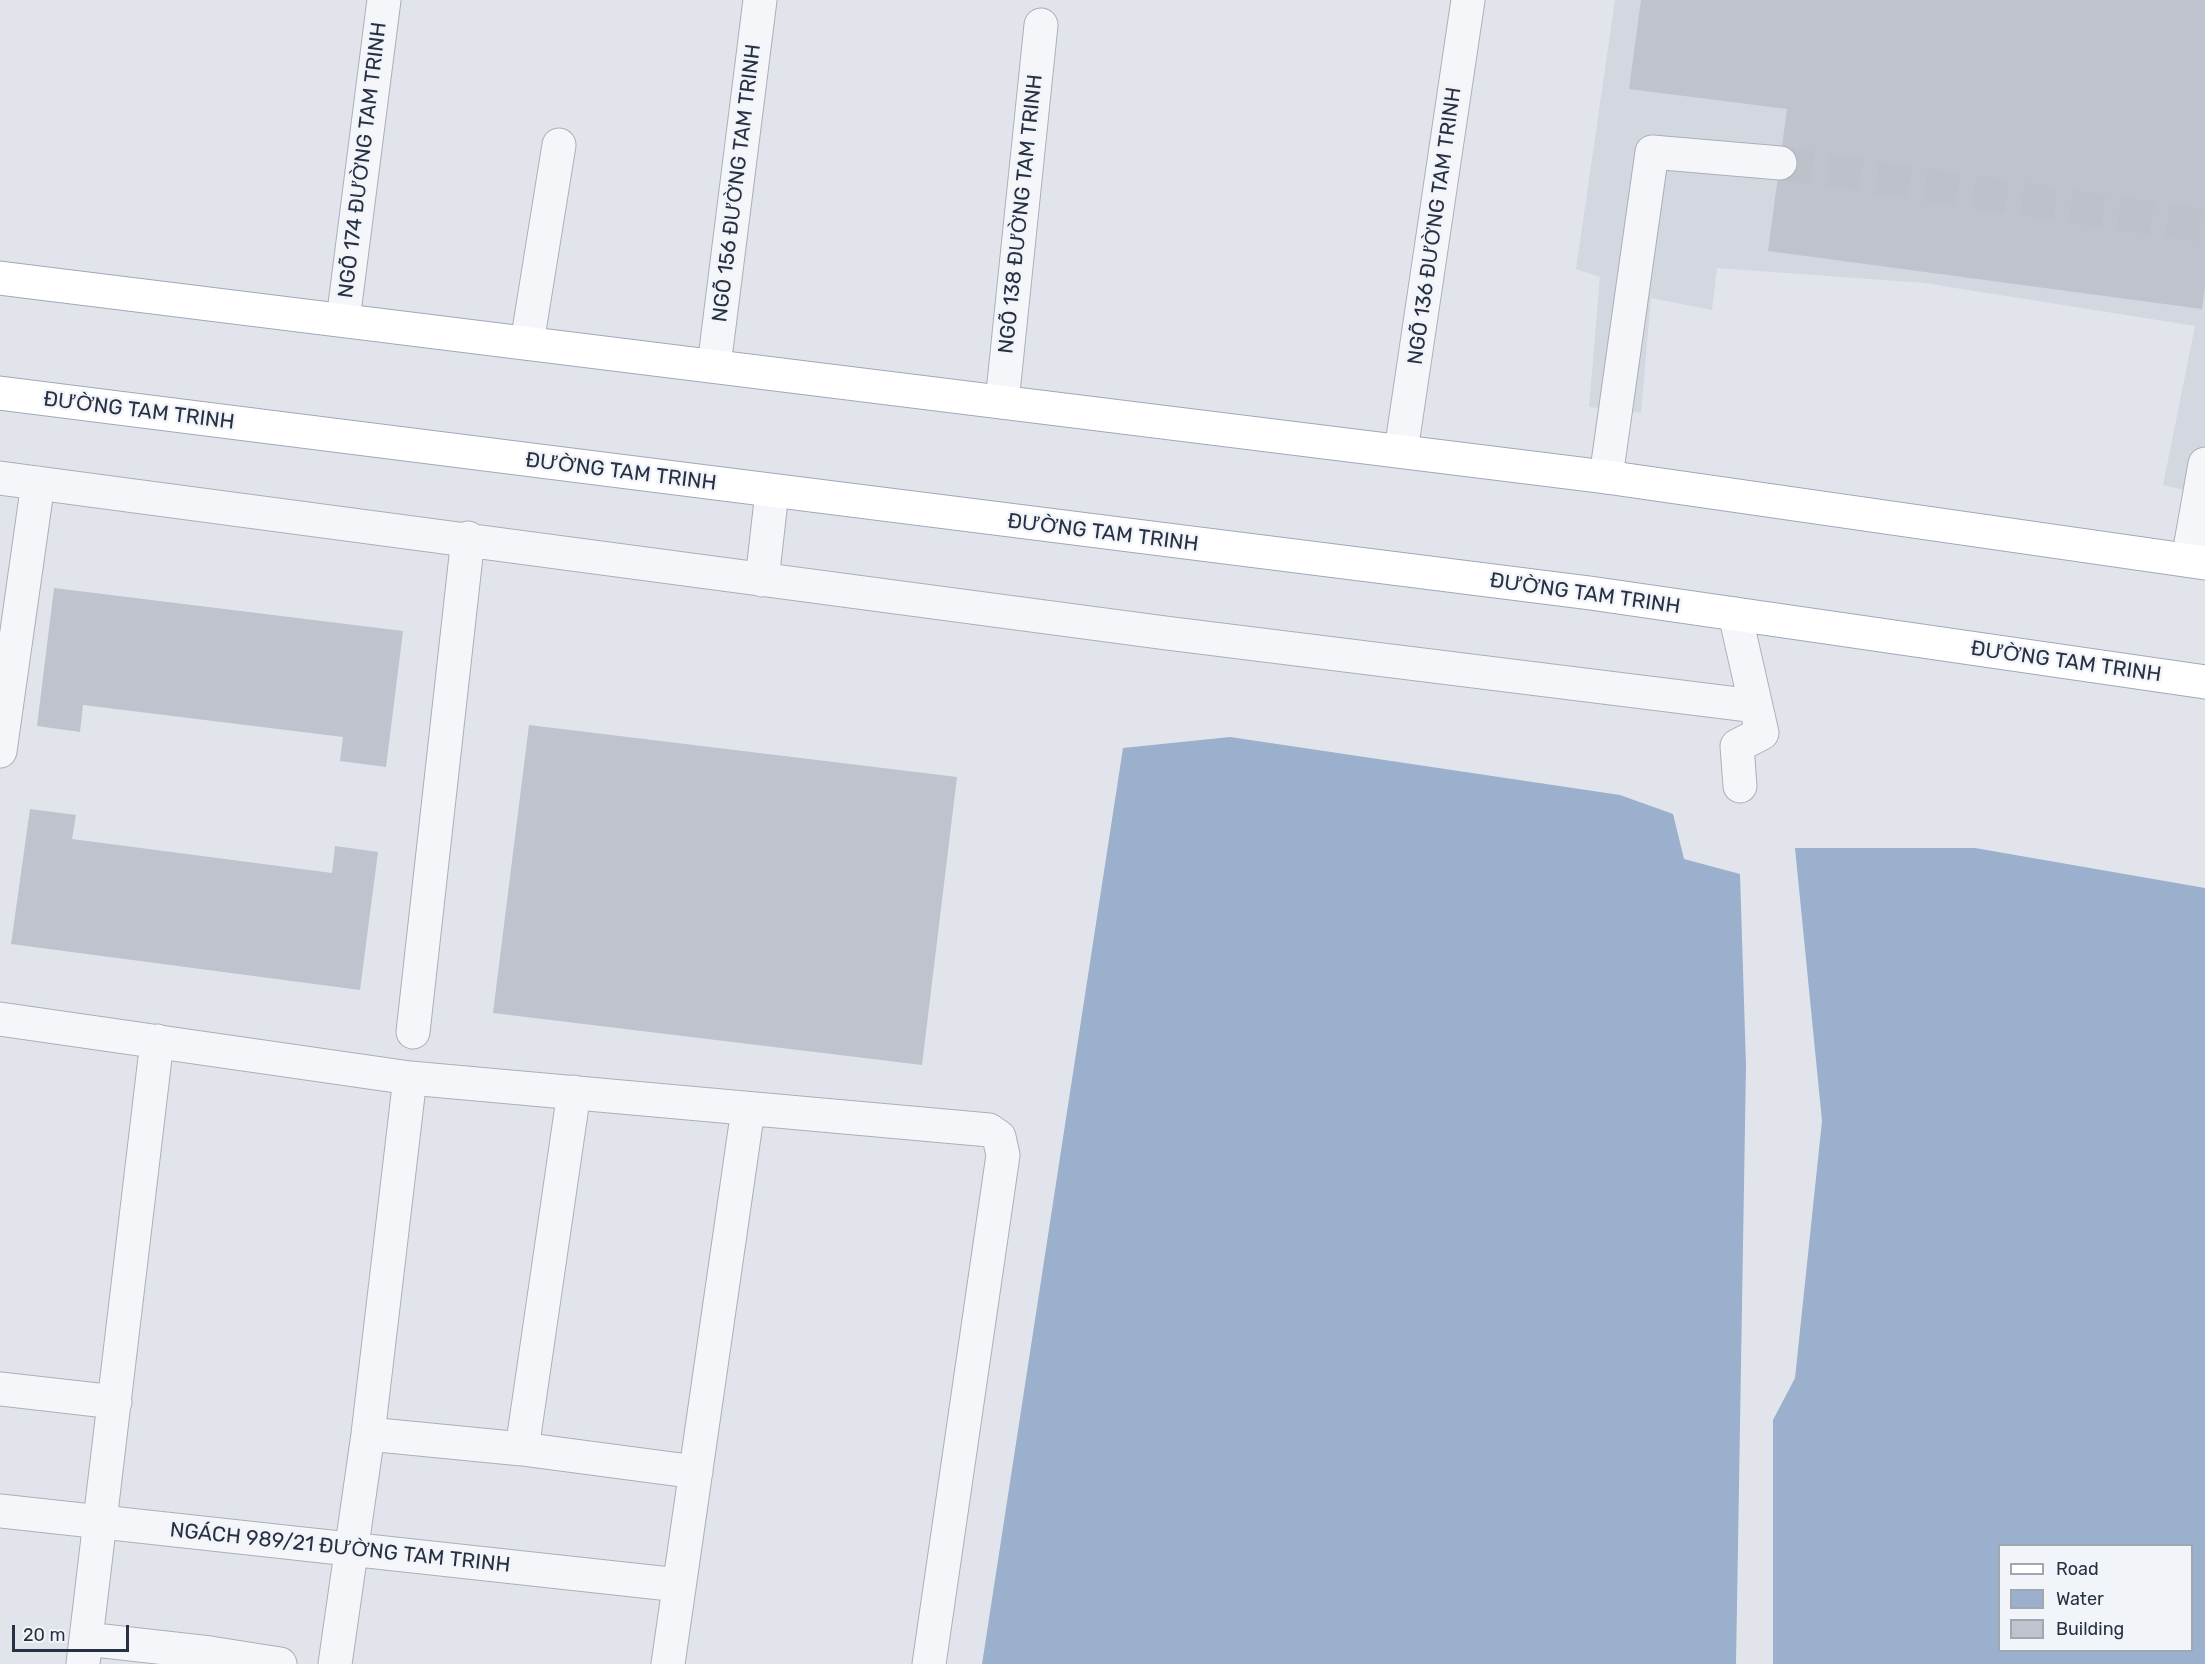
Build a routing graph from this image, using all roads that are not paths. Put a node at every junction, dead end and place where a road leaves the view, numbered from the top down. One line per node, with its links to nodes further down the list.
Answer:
1 (384, 0): 8 (street, NGÕ 174 ĐƯỜNG TAM TRINH)
2 (760, 0): 10 (street, NGÕ 156 ĐƯỜNG TAM TRINH)
3 (1468, 0): 13 (street, NGÕ 136 ĐƯỜNG TAM TRINH)
4 (1041, 25): 12 (street, NGÕ 138 ĐƯỜNG TAM TRINH)
5 (559, 145): 9 (street)
6 (1780, 163): 15 (street)
7 (0, 278): 8 (main road)
8 (343, 320): 9 (main road)
9 (526, 343): 10 (main road)
10 (714, 366): 12 (main road)
11 (0, 393): 18 (main road, ĐƯỜNG TAM TRINH)
12 (1002, 402): 13 (main road)
13 (1401, 451): 15 (main road)
14 (2205, 464): 20 (street)
15 (1606, 477): 20 (main road)
16 (0, 478): 17 (street)
17 (38, 483): 19 (street); 25 (street)
18 (772, 492): 21 (street); 22 (main road, ĐƯỜNG TAM TRINH)
19 (468, 538): 21 (street); 28 (street)
20 (2197, 561)
21 (762, 580): 24 (street)
22 (1735, 614): 23 (main road, ĐƯỜNG TAM TRINH); 24 (street)
23 (2205, 682)
24 (1755, 706): 26 (street)
25 (0, 752)
26 (1740, 786)
27 (0, 1019): 29 (street)
28 (413, 1032)
29 (157, 1041): 30 (street); 34 (street)
30 (410, 1078): 31 (street); 35 (street)
31 (574, 1092): 32 (street); 36 (street)
32 (748, 1109): 37 (street); 47 (street)
33 (0, 1389): 34 (street)
34 (115, 1402): 39 (street)
35 (368, 1434): 36 (street); 40 (street)
36 (522, 1449): 37 (street)
37 (696, 1472): 41 (street)
38 (0, 1511): 39 (street, NGÁCH 989/21 ĐƯỜNG TAM TRINH)
39 (100, 1522): 40 (street, NGÁCH 989/21 ĐƯỜNG TAM TRINH); 42 (street)
40 (351, 1550): 41 (street, NGÁCH 989/21 ĐƯỜNG TAM TRINH); 45 (street)
41 (679, 1585): 46 (street)
42 (84, 1651): 43 (street)
43 (209, 1659): 44 (street)
44 (280, 1664)
45 (335, 1664)
46 (668, 1664)
47 (929, 1664)

